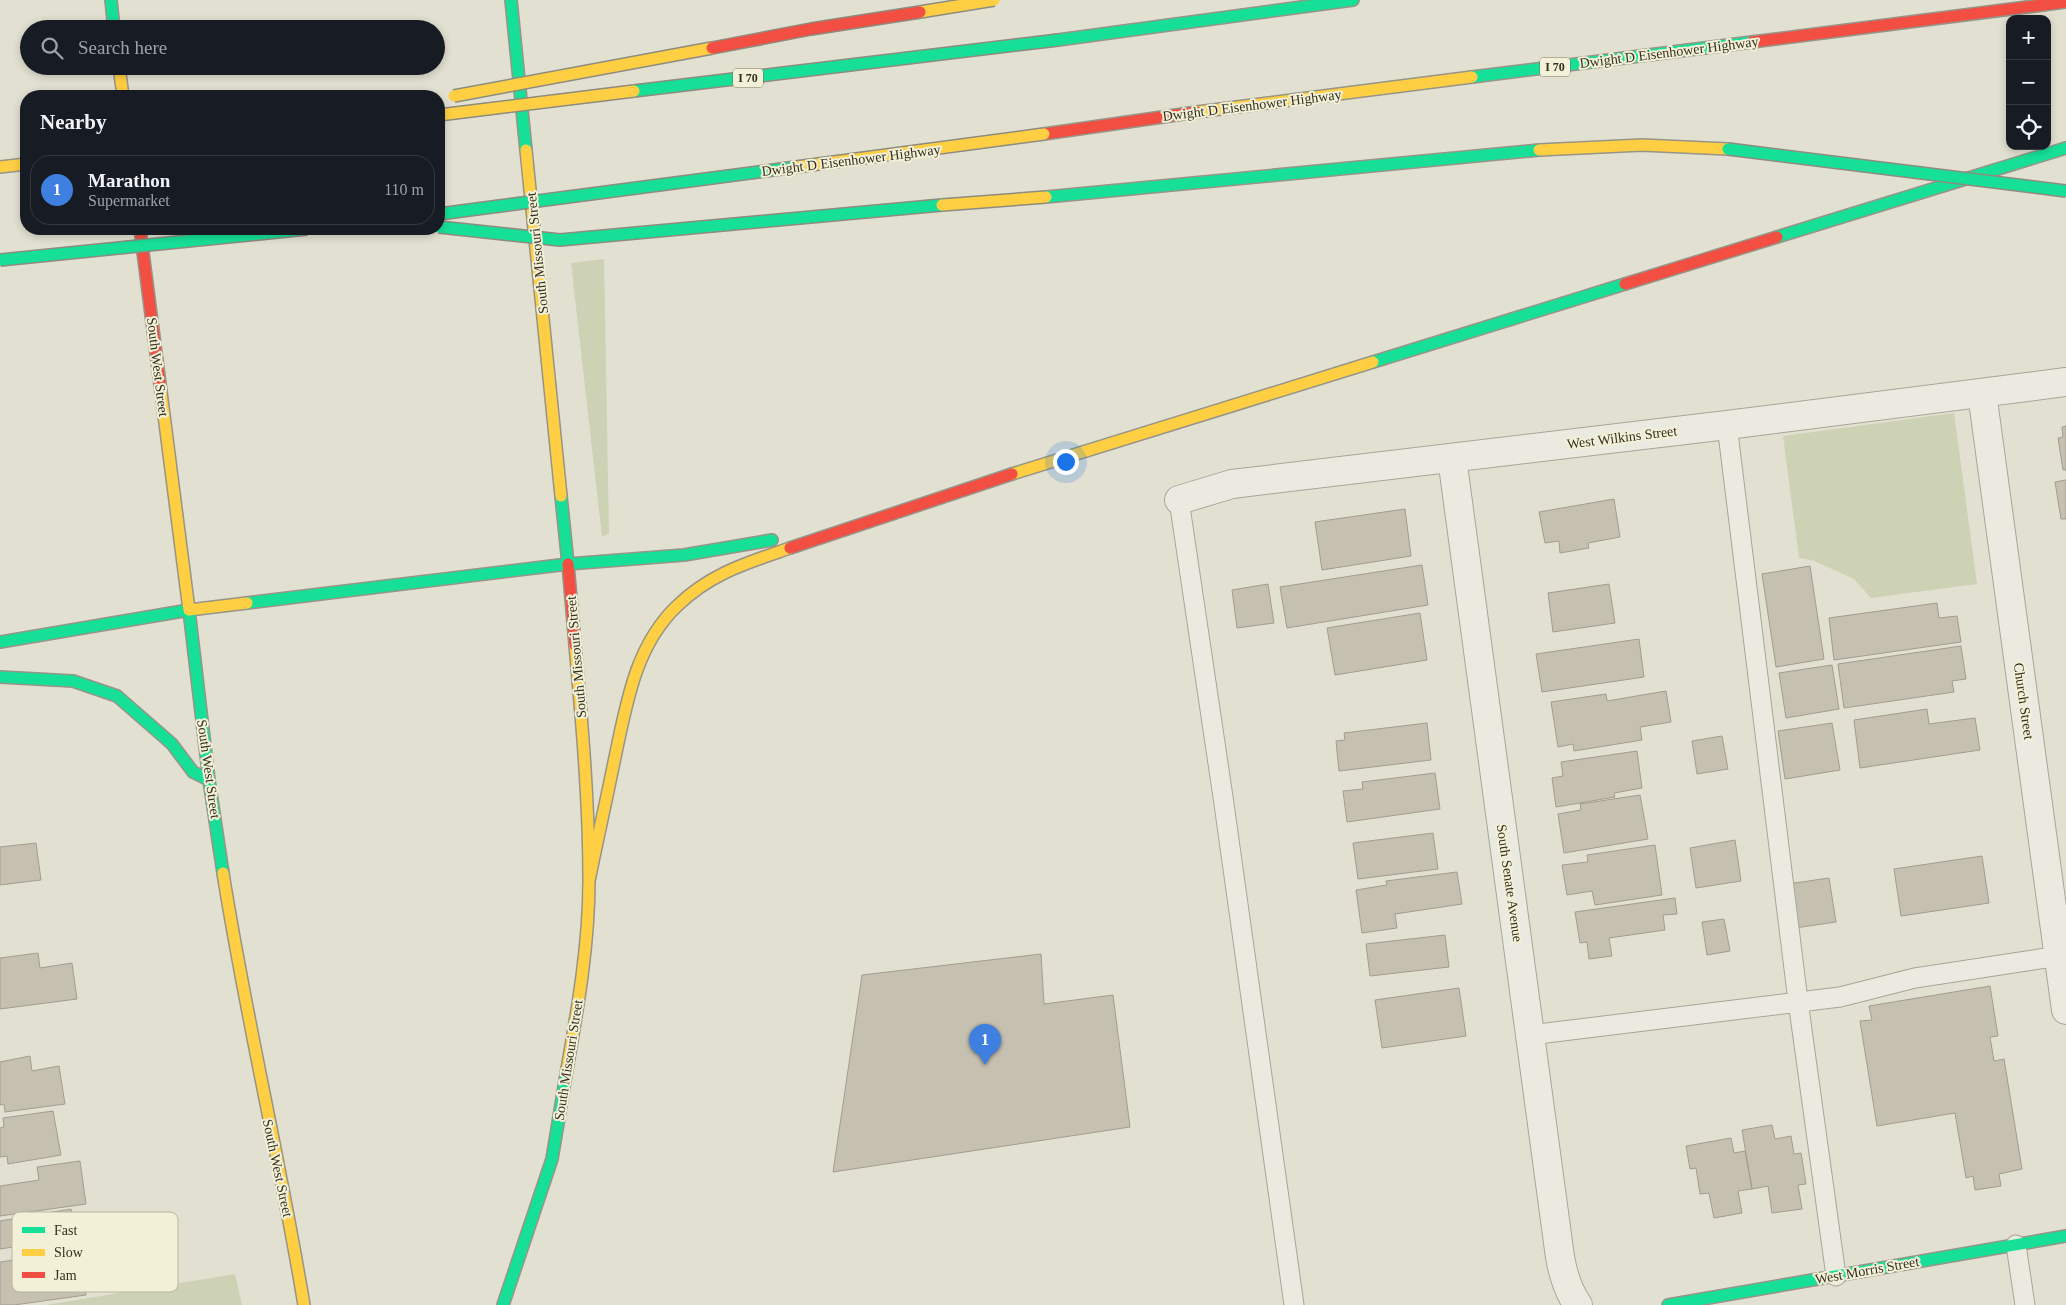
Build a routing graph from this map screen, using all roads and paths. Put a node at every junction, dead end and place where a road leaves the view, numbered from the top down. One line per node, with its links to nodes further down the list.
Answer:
1 (110, 0): 6 (main road)
2 (511, 0): 26 (main road, South Missouri Street)
3 (994, 0): 9 (main road, bridge)
4 (1354, 0): 10 (main road, I 70, bridge)
5 (2066, 2): 15 (main road, Dwight D Eisenhower Highway / I 70, bridge)
6 (113, 20)
7 (120, 75): 8 (main road)
8 (122, 90)
9 (445, 98)
10 (445, 114)
11 (2066, 148): 25 (main road)
12 (20, 165): 13 (main road)
13 (0, 167)
14 (2066, 191): 16 (main road, bridge)
15 (445, 213)
16 (445, 228)
17 (141, 235): 27 (main road, South West Street)
18 (248, 235): 19 (main road, bridge)
19 (0, 260)
20 (2066, 382): 21 (street, West Wilkins Street)
21 (1982, 393): 22 (street, West Wilkins Street); 32 (street, Church Street)
22 (1727, 425): 23 (street, West Wilkins Street); 33 (lane)
23 (1452, 458): 24 (street, West Wilkins Street); 35 (street, South Senate Avenue)
24 (1179, 500): 41 (lane)
25 (872, 520): 26 (main road); 31 (main road)
26 (568, 564): 27 (main road); 31 (main road, South Missouri Street)
27 (189, 610): 28 (main road); 30 (main road, South West Street)
28 (0, 642)
29 (0, 677): 30 (main road)
30 (209, 780): 39 (main road, South West Street)
31 (589, 882): 40 (main road, South Missouri Street)
32 (2059, 956): 33 (lane); 34 (street, Church Street)
33 (1798, 1001): 35 (lane); 38 (lane)
34 (2066, 1010)
35 (1530, 1035): 42 (street, South Senate Avenue)
36 (2066, 1236): 37 (main road, West Morris Street)
37 (2016, 1245): 38 (main road, West Morris Street); 44 (lane)
38 (1836, 1276): 43 (main road, West Morris Street)
39 (304, 1305)
40 (503, 1305)
41 (1294, 1305)
42 (1578, 1305)
43 (1668, 1305)
44 (2025, 1305)

